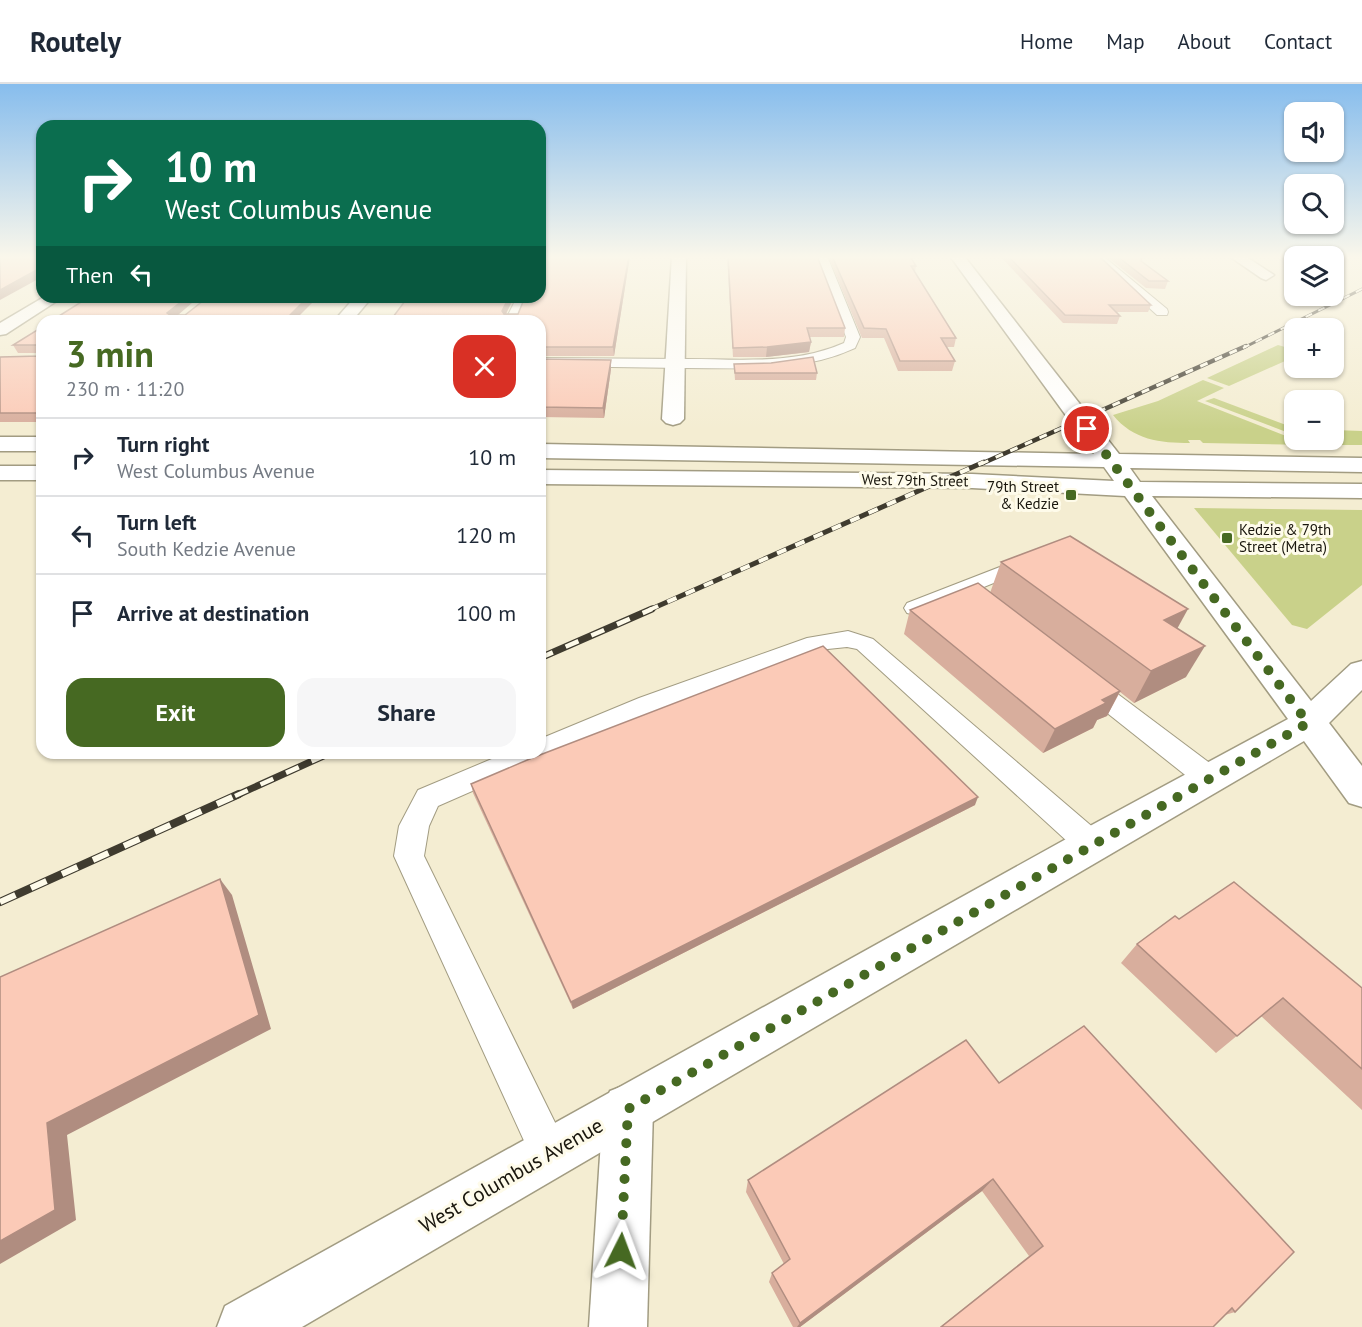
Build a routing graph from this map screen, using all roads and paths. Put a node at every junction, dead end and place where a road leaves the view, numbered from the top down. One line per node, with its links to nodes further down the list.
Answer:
1 (27, 314): 5 (main road)
2 (677, 314): 7 (main road)
3 (844, 314): 7 (lane)
4 (1001, 314): 12 (main road)
5 (0, 330)
6 (546, 362): 7 (lane)
7 (675, 363): 8 (main road)
8 (673, 419)
9 (0, 444): 10 (main road)
10 (36, 444)
11 (546, 451): 12 (main road, West 79th Street)
12 (1111, 461): 13 (main road, West 79th Street); 17 (main road)
13 (1362, 465)
14 (0, 473): 15 (main road)
15 (36, 473)
16 (546, 477): 17 (main road, West 79th Street)
17 (1132, 489): 18 (main road, West 79th Street); 25 (main road)
18 (1362, 491)
19 (1047, 555): 20 (lane)
20 (963, 588): 21 (lane); 22 (lane)
21 (915, 608)
22 (1011, 624)
23 (1067, 668): 28 (lane)
24 (1362, 672): 25 (main road, West Columbus Avenue)
25 (1308, 723): 28 (main road, West Columbus Avenue); 29 (main road)
26 (546, 747): 30 (lane)
27 (519, 759): 32 (lane)
28 (1209, 778): 30 (main road, West Columbus Avenue)
29 (1362, 793)
30 (1091, 844): 31 (main road, West Columbus Avenue)
31 (628, 1109): 32 (main road, West Columbus Avenue); 34 (main road)
32 (550, 1153): 33 (main road, West Columbus Avenue)
33 (246, 1327)
34 (618, 1327)

